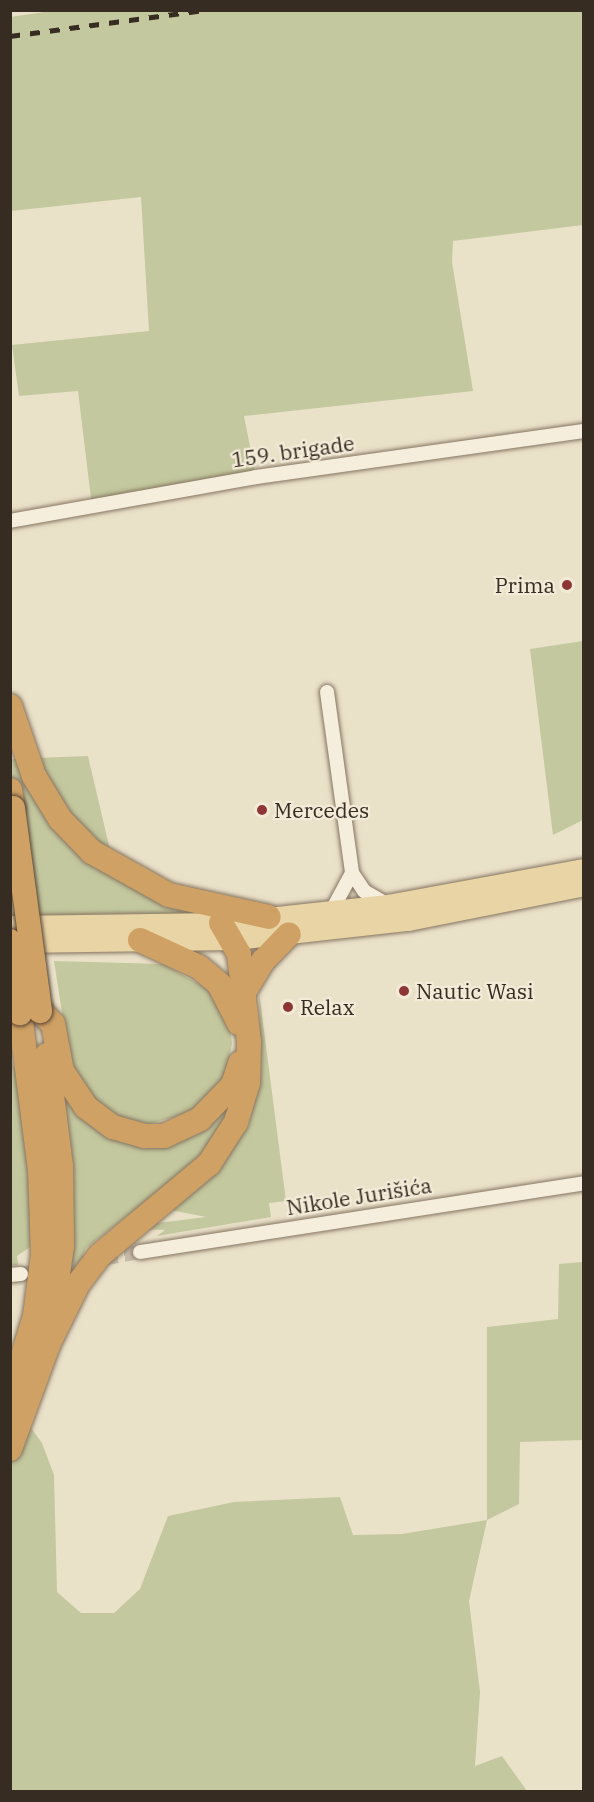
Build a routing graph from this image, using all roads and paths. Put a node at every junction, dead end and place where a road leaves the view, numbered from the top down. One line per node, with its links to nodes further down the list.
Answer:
1 (584, 431): 2 (street, 159. brigade)
2 (10, 521)
3 (327, 692): 7 (street)
4 (10, 706): 11 (highway)
5 (10, 790): 18 (highway, bridge)
6 (584, 869): 9 (main road)
7 (352, 873): 9 (street); 10 (street)
8 (584, 885): 14 (main road)
9 (388, 905): 10 (main road)
10 (332, 910): 11 (main road)
11 (269, 917): 13 (main road)
12 (10, 926): 13 (main road)
13 (228, 931): 14 (main road); 15 (main road); 17 (highway)
14 (289, 934): 17 (highway)
15 (140, 940): 16 (main road); 18 (highway)
16 (10, 941): 18 (highway, bridge)
17 (243, 994): 21 (highway)
18 (31, 1012): 21 (highway); 22 (highway)
19 (584, 1183): 20 (street, Nikole Jurišića)
20 (140, 1252)
21 (48, 1345): 23 (highway)
22 (10, 1397)
23 (10, 1449)

